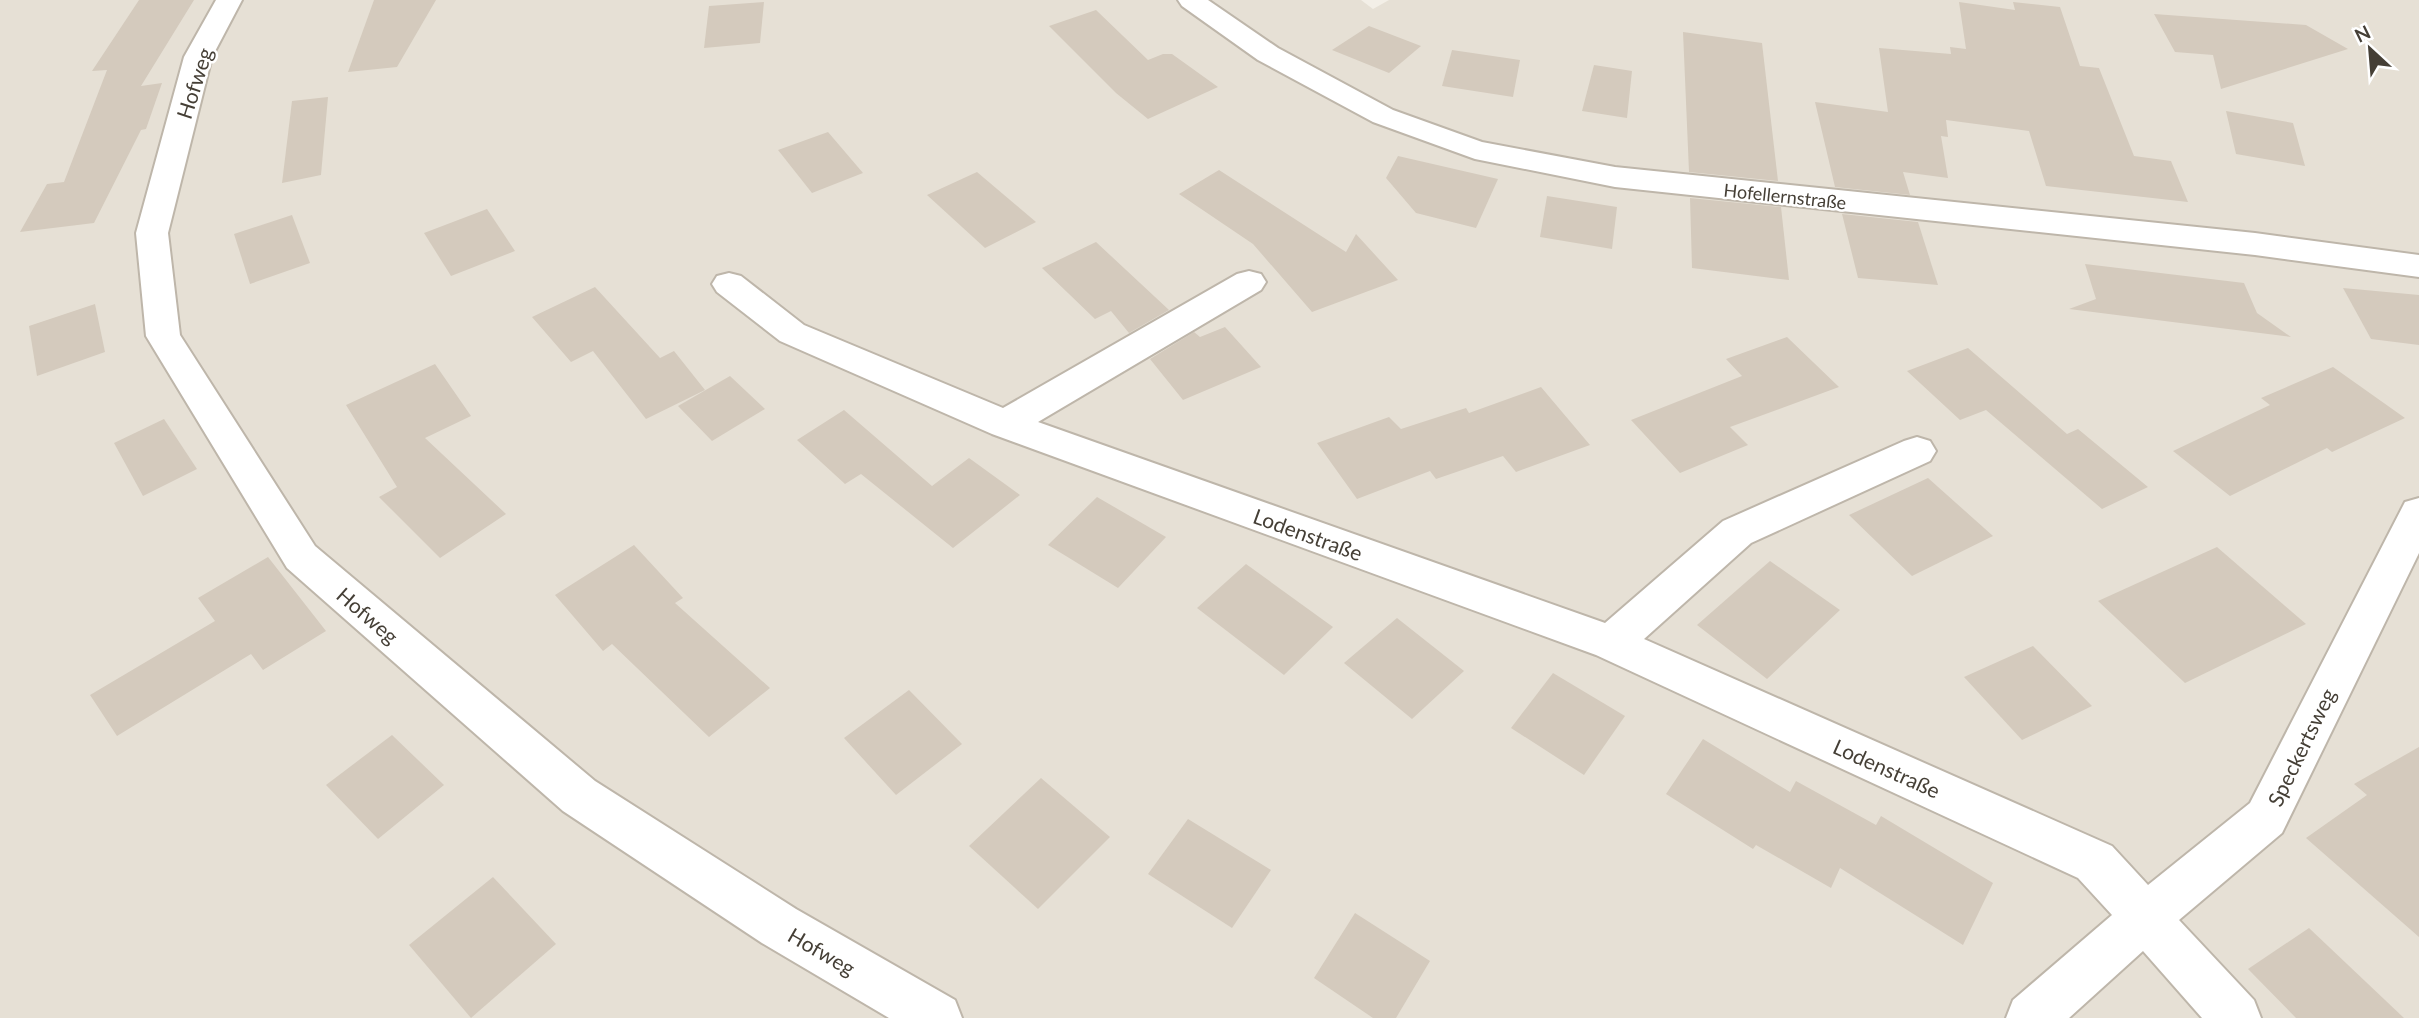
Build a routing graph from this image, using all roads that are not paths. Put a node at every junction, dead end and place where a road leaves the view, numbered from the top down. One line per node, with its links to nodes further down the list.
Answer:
1 (229, 0): 11 (street, Hofweg)
2 (1191, 0): 3 (street, Hofellernstraße)
3 (2419, 266)
4 (1248, 282): 6 (street)
5 (729, 284): 6 (street, Lodenstraße)
6 (1005, 424): 9 (street, Lodenstraße)
7 (1917, 451): 9 (street)
8 (2419, 513): 10 (street, Speckertsweg)
9 (1611, 643): 10 (street, Lodenstraße)
10 (2146, 917): 12 (street, Speckertsweg); 13 (street, Lodenstraße)
11 (937, 1018)
12 (2031, 1018)
13 (2236, 1018)

